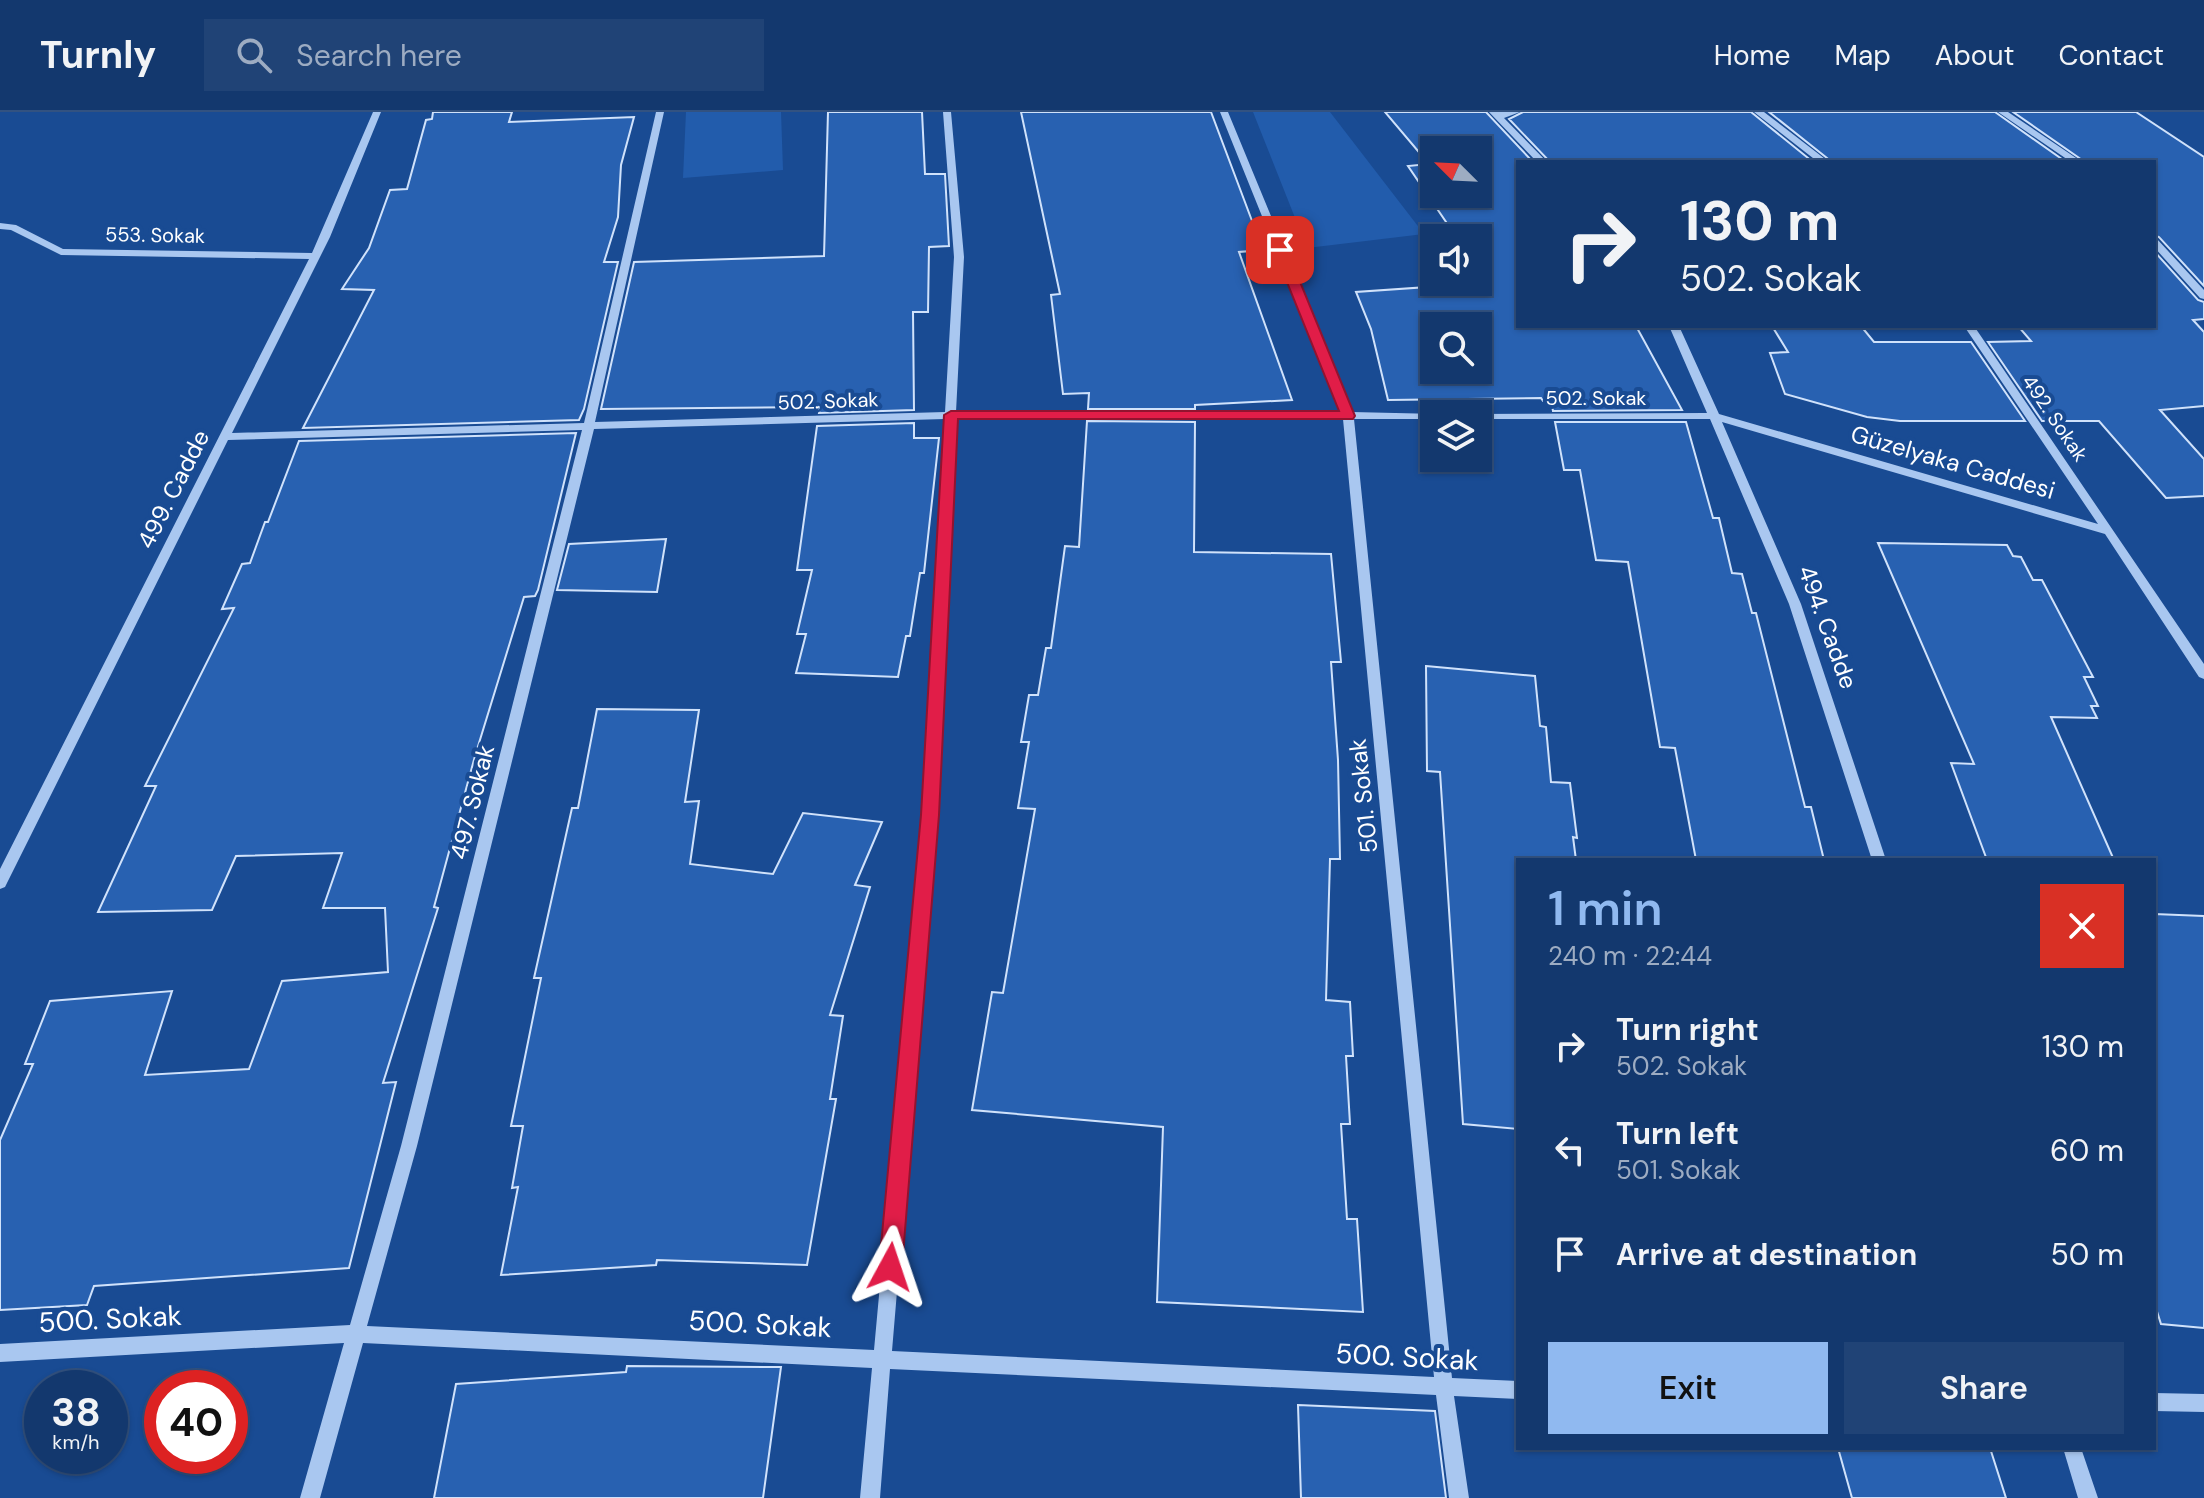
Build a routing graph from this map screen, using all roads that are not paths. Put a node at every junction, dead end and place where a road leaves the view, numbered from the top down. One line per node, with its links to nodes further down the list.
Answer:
1 (377, 112): 16 (street, 499. Cadde)
2 (660, 112): 25 (street, 497. Sokak)
3 (947, 112): 20 (street)
4 (1224, 112): 21 (street, 501. Sokak)
5 (1516, 112): 8 (street)
6 (1758, 112): 10 (street)
7 (2002, 112): 11 (street)
8 (1495, 114): 9 (street)
9 (1540, 160)
10 (1821, 160)
11 (2074, 160)
12 (0, 226): 13 (street, 553. Sokak)
13 (13, 227): 14 (street); 16 (street, 553. Sokak)
14 (0, 238)
15 (2156, 243): 17 (street)
16 (315, 256): 26 (street, 499. Cadde)
17 (2204, 296)
18 (1675, 328): 24 (street)
19 (1970, 328): 27 (street, 492. Sokak)
20 (951, 415): 21 (street, 502. Sokak); 25 (street, 502. Sokak); 33 (street)
21 (1348, 416): 22 (street, 502. Sokak); 34 (street, 501. Sokak)
22 (1420, 416)
23 (1492, 416): 24 (street, 502. Sokak)
24 (1714, 416): 27 (street, Güzelyaka Caddesi); 29 (street, 494. Cadde)
25 (588, 427): 26 (street, 502. Sokak); 31 (street, 497. Sokak)
26 (224, 437): 30 (street, 499. Cadde)
27 (2109, 531): 28 (street)
28 (2204, 674)
29 (1878, 858)
30 (0, 883)
31 (354, 1334): 32 (street, 500. Sokak); 33 (street, 500. Sokak); 39 (street, 497. Sokak)
32 (0, 1353)
33 (882, 1358): 34 (street, 500. Sokak); 40 (street)
34 (1444, 1388): 35 (street, 500. Sokak); 41 (street, 501. Sokak)
35 (1516, 1390)
36 (2156, 1402): 37 (street)
37 (2204, 1403)
38 (2073, 1450): 42 (street)
39 (310, 1498)
40 (870, 1498)
41 (1459, 1498)
42 (2088, 1498)

